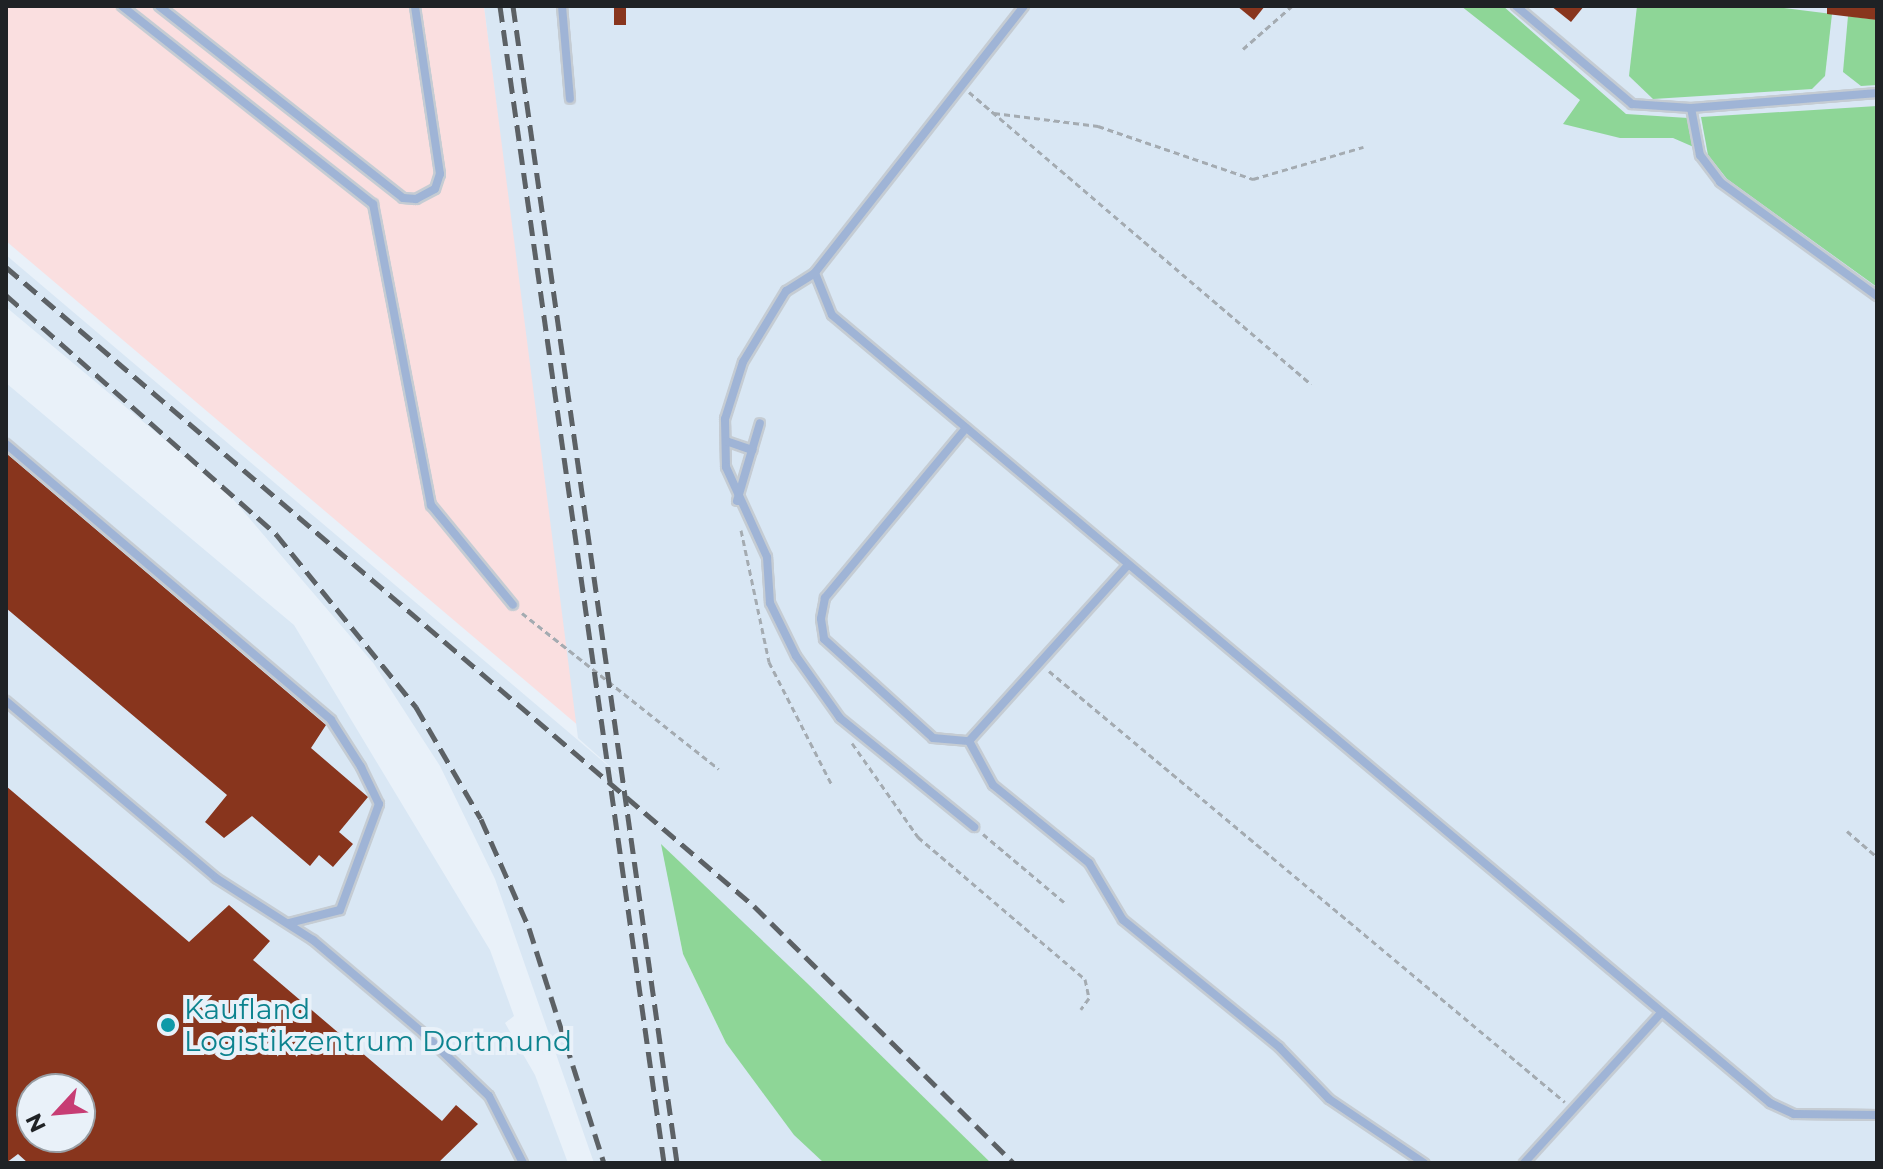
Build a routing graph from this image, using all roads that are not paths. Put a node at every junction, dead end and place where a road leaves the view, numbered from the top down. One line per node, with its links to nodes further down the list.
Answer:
1 (122, 6): 19 (lane)
2 (159, 6): 3 (lane)
3 (415, 6)
4 (562, 6): 8 (lane)
5 (1024, 6): 10 (lane)
6 (1516, 6): 9 (lane)
7 (1877, 93): 9 (lane)
8 (570, 99)
9 (1691, 108): 11 (lane)
10 (815, 273): 13 (lane); 14 (lane)
11 (1877, 296)
12 (760, 423): 16 (lane)
13 (966, 428): 18 (lane); 21 (lane)
14 (726, 441): 16 (lane); 17 (lane)
15 (6, 444): 23 (lane)
16 (752, 450): 17 (lane)
17 (737, 502): 22 (lane)
18 (1128, 565): 21 (lane); 24 (lane)
19 (513, 605)
20 (6, 701): 23 (lane)
21 (969, 741): 27 (lane)
22 (974, 827)
23 (289, 923): 26 (lane)
24 (1660, 1014): 25 (lane); 28 (lane)
25 (1877, 1115)
26 (523, 1163)
27 (1424, 1163)
28 (1524, 1163)

